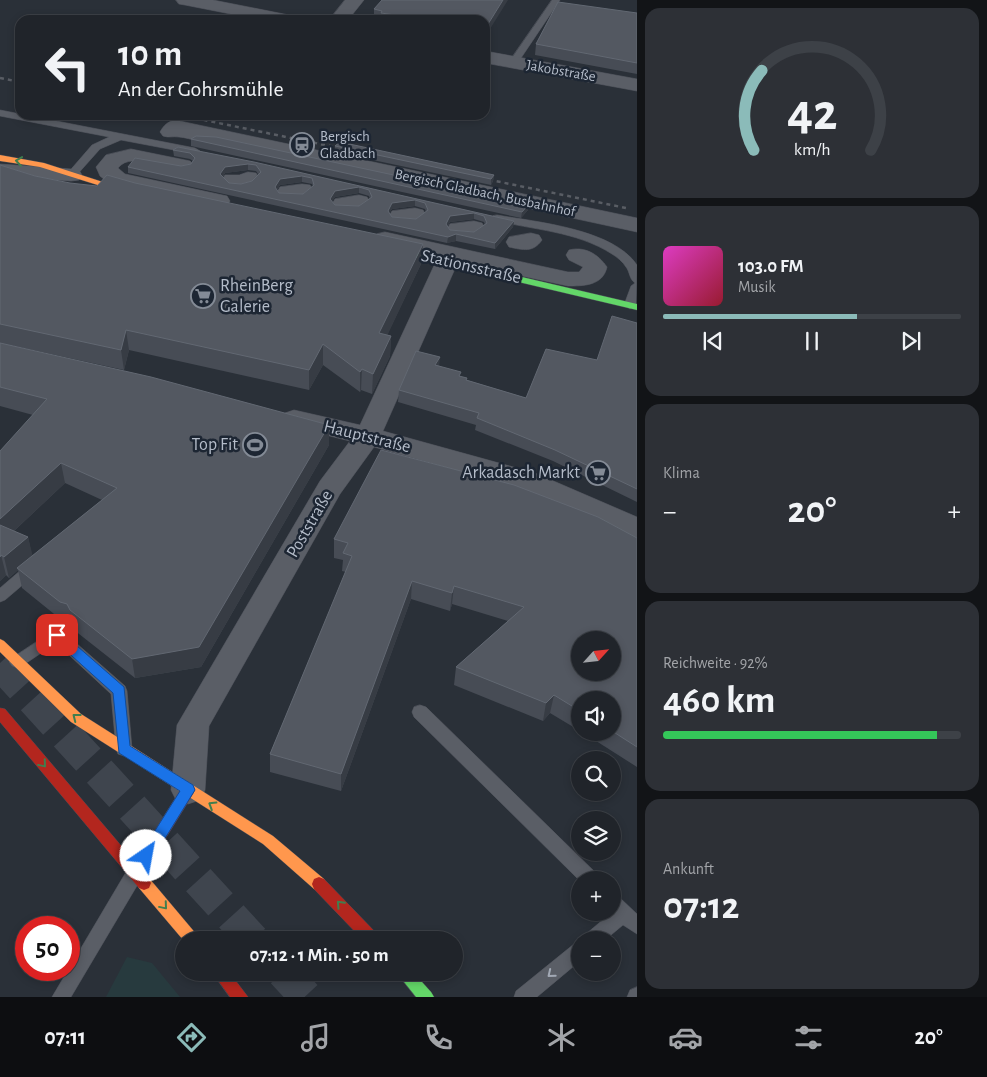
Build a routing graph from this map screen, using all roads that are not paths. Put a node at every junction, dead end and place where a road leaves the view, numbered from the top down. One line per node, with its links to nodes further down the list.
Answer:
1 (185, 0): 4 (street)
2 (355, 0): 5 (street)
3 (556, 0): 7 (lane)
4 (263, 15)
5 (342, 15)
6 (490, 58): 7 (street, Jakobstraße)
7 (514, 62): 8 (street, Jakobstraße)
8 (637, 85)
9 (0, 112): 10 (lane)
10 (15, 115)
11 (40, 120): 12 (lane)
12 (120, 136): 13 (lane); 17 (lane)
13 (207, 145): 23 (street, Bergisch Gladbach, Busbahnhof)
14 (0, 158): 17 (main road, one-way to 14)
15 (183, 165): 18 (street)
16 (0, 170): 17 (street)
17 (71, 175): 18 (main road)
18 (233, 210)
19 (529, 211): 21 (street, Bergisch Gladbach, Busbahnhof)
20 (475, 213): 28 (lane)
21 (561, 216)
22 (602, 225): 24 (street)
23 (637, 225)
24 (637, 232)
25 (368, 239): 26 (street); 27 (main road, Stationsstraße)
26 (577, 255)
27 (447, 261): 30 (main road, Stationsstraße); 32 (street, Poststraße)
28 (637, 280)
29 (637, 286): 30 (lane)
30 (634, 306)
31 (270, 414): 32 (street, Hauptstraße)
32 (368, 436): 33 (street, Hauptstraße); 41 (street, Poststraße)
33 (637, 529)
34 (42, 559): 35 (lane)
35 (0, 596)
36 (0, 644): 37 (main road)
37 (17, 662): 40 (main road, one-way to 37); 40 (lane)
38 (420, 712): 42 (lane)
39 (0, 713): 43 (main road, one-way to 43)
40 (124, 749): 41 (main road)
41 (188, 790): 43 (main road); 46 (main road, one-way to 41)
42 (582, 871)
43 (136, 873): 45 (main road, one-way to 45); 51 (lane)
44 (625, 914): 47 (lane)
45 (184, 931)
46 (365, 931)
47 (603, 931)
48 (571, 957): 54 (lane, one-way to 54)
49 (227, 981): 52 (main road)
50 (412, 981): 53 (main road)
51 (61, 997)
52 (240, 997)
53 (426, 997)
54 (523, 997)

